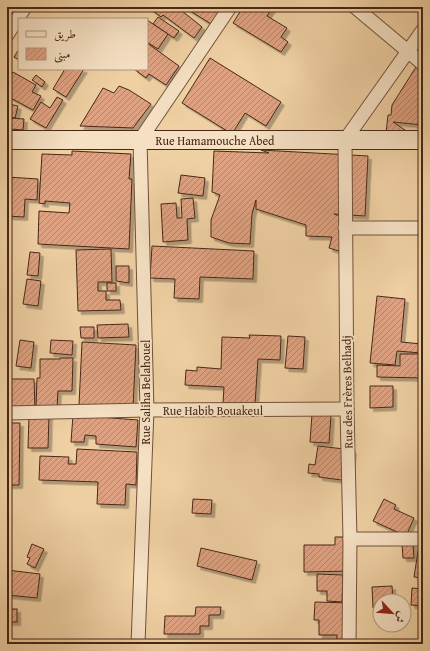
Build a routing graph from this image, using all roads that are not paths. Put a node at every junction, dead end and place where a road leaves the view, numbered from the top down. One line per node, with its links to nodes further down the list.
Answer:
1 (25, 7): 5 (street)
2 (230, 7): 9 (street)
3 (355, 7): 6 (street)
4 (423, 30): 6 (street)
5 (7, 34)
6 (408, 52): 7 (street); 10 (street)
7 (423, 64)
8 (7, 140): 9 (main road, Rue Hamamouche Abed)
9 (140, 140): 10 (main road, Rue Hamamouche Abed); 15 (street, Rue Saliha Belahouel)
10 (345, 140): 11 (main road, Rue Hamamouche Abed); 12 (street, Rue des Frères Belhadj)
11 (423, 140)
12 (345, 228): 13 (street); 14 (street, Rue des Frères Belhadj)
13 (423, 228)
14 (347, 409): 15 (street, Rue Habib Bouakeul); 17 (street, Rue des Frères Belhadj)
15 (147, 410): 16 (street, Rue Habib Bouakeul); 19 (street, Rue Saliha Belahouel)
16 (7, 413)
17 (350, 539): 18 (street); 20 (street, Rue des Frères Belhadj)
18 (423, 539)
19 (138, 644)
20 (349, 644)

